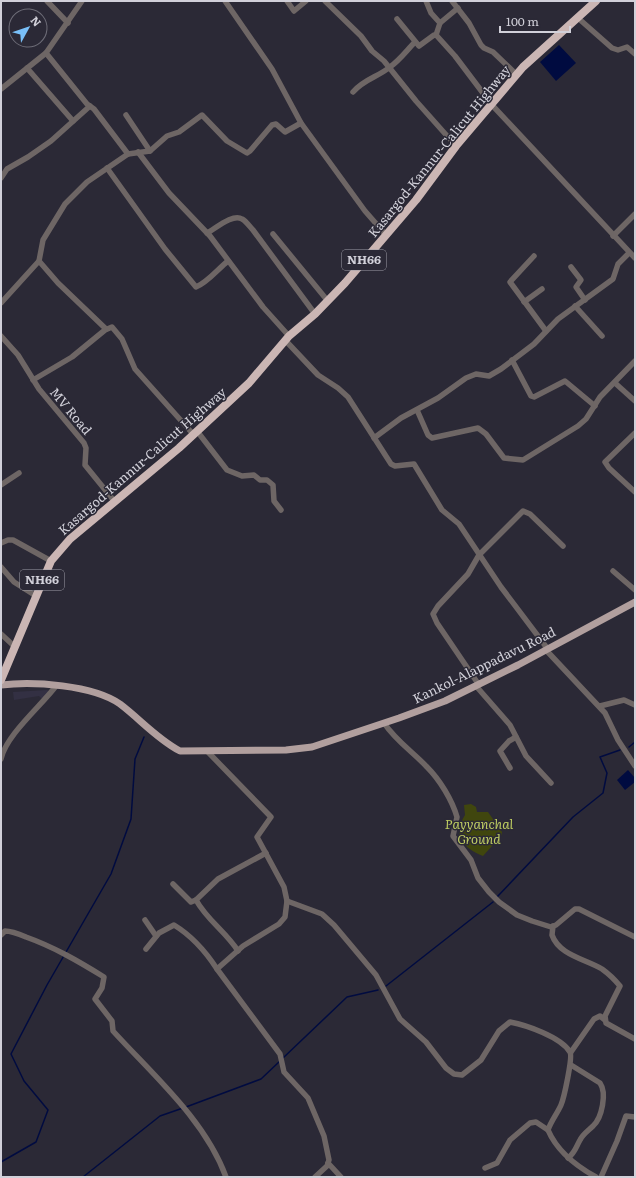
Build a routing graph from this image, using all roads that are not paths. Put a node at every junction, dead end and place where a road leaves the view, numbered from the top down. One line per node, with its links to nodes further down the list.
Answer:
1 (47, 1): 13 (street)
2 (82, 1): 13 (street)
3 (225, 1): 28 (street)
4 (286, 1): 5 (street)
5 (306, 1)
6 (325, 1): 20 (street)
7 (426, 1): 14 (street)
8 (452, 1): 10 (street)
9 (596, 1): 11 (highway, Kasargod-Kannur-Calicut Highway / NH66)
10 (458, 8): 14 (street); 21 (street)
11 (578, 18): 18 (street); 21 (highway, Kasargod-Kannur-Calicut Highway / NH66)
12 (397, 19): 16 (street)
13 (68, 23): 17 (street)
14 (440, 24): 15 (street)
15 (436, 35): 16 (street); 24 (street)
16 (415, 42): 20 (street)
17 (46, 53): 19 (street); 25 (street)
18 (635, 54)
19 (27, 68): 22 (street); 27 (street)
20 (390, 68): 23 (street); 29 (street)
21 (516, 75): 24 (highway, Kasargod-Kannur-Calicut Highway / NH66)
22 (1, 89)
23 (353, 92)
24 (492, 105): 29 (highway, Kasargod-Kannur-Calicut Highway / NH66); 39 (street)
25 (90, 106): 27 (street); 32 (street)
26 (126, 115): 30 (street)
27 (73, 121): 34 (street)
28 (301, 123): 30 (street); 38 (street)
29 (456, 146): 38 (highway, Kasargod-Kannur-Calicut Highway / NH66)
30 (150, 150): 31 (street)
31 (138, 152): 32 (street); 36 (street)
32 (128, 154): 33 (street)
33 (107, 168): 43 (street); 44 (street)
34 (1, 178)
35 (635, 214): 39 (street)
36 (207, 234): 44 (street); 52 (street)
37 (273, 234): 47 (street)
38 (386, 235): 47 (highway, Kasargod-Kannur-Calicut Highway / NH66)
39 (613, 236): 40 (street)
40 (629, 253): 42 (street); 48 (street)
41 (534, 256): 49 (street)
42 (635, 258)
43 (39, 261): 50 (street); 53 (street)
44 (228, 261): 57 (street)
45 (571, 267): 48 (street)
46 (542, 289): 49 (street)
47 (327, 300): 52 (highway, Kasargod-Kannur-Calicut Highway / NH66)
48 (585, 300): 51 (street)
49 (524, 302): 54 (street)
50 (1, 303)
51 (575, 306): 54 (street); 56 (street)
52 (315, 314): 57 (highway, Kasargod-Kannur-Calicut Highway / NH66)
53 (106, 329): 60 (street); 65 (street)
54 (546, 331): 58 (street)
55 (1, 336): 60 (street, MV Road)
56 (602, 336)
57 (287, 338): 65 (highway, Kasargod-Kannur-Calicut Highway / NH66); 67 (street)
58 (512, 360): 63 (street); 64 (street)
59 (635, 361): 61 (street)
60 (33, 380): 71 (street, MV Road)
61 (615, 382): 62 (street); 63 (street)
62 (635, 401)
63 (595, 406): 64 (street)
64 (417, 410): 67 (street)
65 (195, 433): 71 (highway, Kasargod-Kannur-Calicut Highway / NH66); 72 (street)
66 (635, 433): 70 (street)
67 (374, 438): 75 (street)
68 (19, 473): 69 (street)
69 (1, 485)
70 (635, 492)
71 (116, 502): 76 (highway, Kasargod-Kannur-Calicut Highway / NH66)
72 (281, 510)
73 (1, 543): 76 (street)
74 (563, 546): 75 (street)
75 (479, 555): 84 (street); 87 (street)
76 (51, 561): 80 (highway, Kasargod-Kannur-Calicut Highway / NH66)
77 (1, 567): 80 (street)
78 (614, 571): 79 (street)
79 (635, 590)
80 (36, 596): 83 (highway, Kasargod-Kannur-Calicut Highway / NH66)
81 (635, 602): 84 (main road, Kankol-Alappadavu Road)
82 (1, 634): 83 (street)
83 (14, 646): 85 (highway, Kasargod-Kannur-Calicut Highway / NH66)
84 (546, 649): 87 (main road, Kankol-Alappadavu Road); 90 (street)
85 (1, 680)
86 (1, 685): 88 (main road, Kankol-Alappadavu Road)
87 (477, 685): 91 (main road, Kankol-Alappadavu Road); 92 (street)
88 (56, 686): 93 (main road, Kankol-Alappadavu Road); 94 (street)
89 (635, 705): 90 (street)
90 (600, 706): 95 (street)
91 (384, 723): 93 (main road, Kankol-Alappadavu Road); 103 (street)
92 (516, 737): 96 (street); 97 (street)
93 (207, 751): 98 (street)
94 (1, 759)
95 (635, 766)
96 (510, 768)
97 (551, 783)
98 (266, 853): 100 (street); 101 (street)
99 (173, 884): 100 (street)
100 (196, 900): 108 (street)
101 (287, 901): 108 (street); 112 (street)
102 (145, 920): 105 (street)
103 (553, 926): 106 (street); 110 (street)
104 (1, 935): 119 (street)
105 (156, 936): 107 (street); 109 (street)
106 (635, 937)
107 (146, 949)
108 (238, 951): 109 (street)
109 (217, 969): 117 (street)
110 (605, 1020): 111 (street); 112 (street)
111 (635, 1039)
112 (571, 1052): 113 (street)
113 (571, 1065): 115 (street); 116 (street)
114 (635, 1117): 123 (street)
115 (548, 1130): 116 (street); 118 (street)
116 (568, 1158): 122 (street)
117 (328, 1163): 120 (street); 121 (street)
118 (484, 1168)
119 (226, 1177)
120 (315, 1177)
121 (341, 1177)
122 (596, 1177)
123 (601, 1177)

